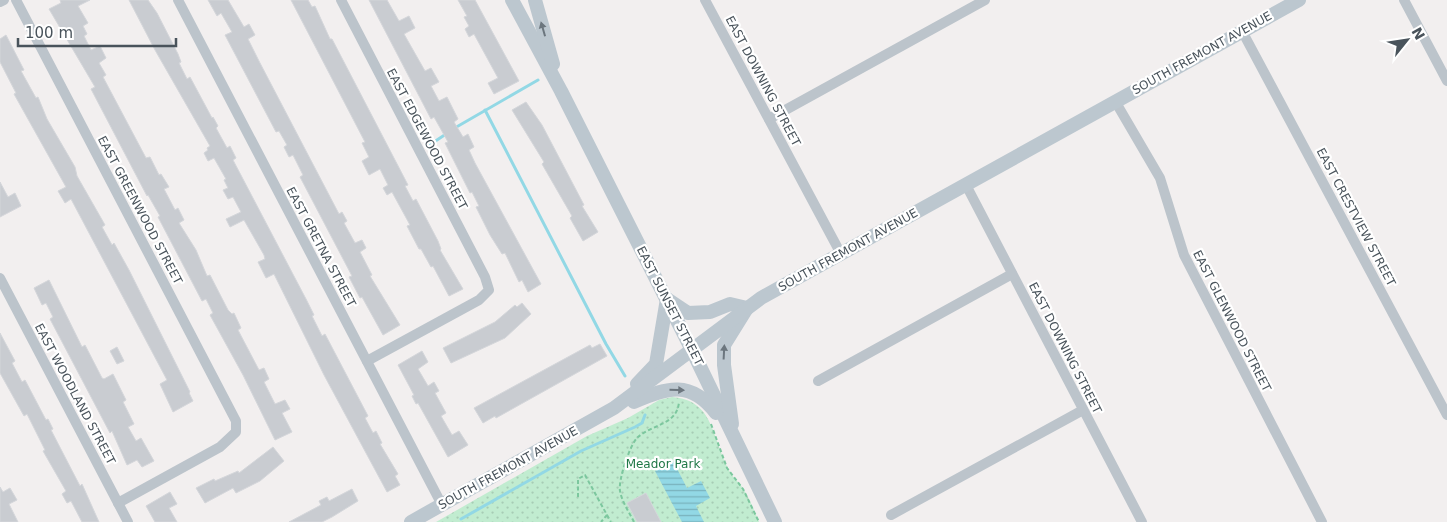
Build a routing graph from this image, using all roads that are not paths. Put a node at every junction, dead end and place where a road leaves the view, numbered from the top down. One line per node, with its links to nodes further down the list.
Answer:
1 (4, 0): 11 (street)
2 (16, 0): 30 (street, EAST GREENWOOD STREET)
3 (178, 0): 24 (street, EAST GRETNA STREET)
4 (341, 0): 24 (street, EAST EDGEWOOD STREET)
5 (512, 0): 14 (main road, EAST SUNSET STREET)
6 (535, 0): 14 (main road, EAST SUNSET STREET, one-way to 6)
7 (705, 0): 16 (street, EAST DOWNING STREET)
8 (985, 0): 16 (street)
9 (1299, 0): 12 (main road, SOUTH FREMONT AVENUE)
10 (1404, 0): 13 (street)
11 (0, 2)
12 (1242, 31): 15 (main road, SOUTH FREMONT AVENUE); 28 (street, EAST CRESTVIEW STREET)
13 (1447, 81)
14 (561, 91): 21 (main road, EAST SUNSET STREET)
15 (1114, 101): 17 (main road, SOUTH FREMONT AVENUE); 37 (street, EAST GLENWOOD STREET)
16 (769, 119): 18 (street, EAST DOWNING STREET)
17 (966, 185): 18 (main road, SOUTH FREMONT AVENUE); 19 (street, EAST DOWNING STREET)
18 (841, 254): 22 (main road, SOUTH FREMONT AVENUE)
19 (1012, 274): 25 (street); 27 (street, EAST DOWNING STREET)
20 (0, 278): 30 (street, EAST WOODLAND STREET)
21 (666, 299): 22 (main road); 23 (main road, EAST SUNSET STREET); 26 (main road)
22 (747, 308): 23 (main road, SOUTH FREMONT AVENUE); 29 (main road, one-way to 22)
23 (692, 350): 26 (main road, SOUTH FREMONT AVENUE); 29 (main road, EAST SUNSET STREET)
24 (367, 361): 31 (street, EAST GRETNA STREET)
25 (818, 381)
26 (614, 408): 29 (main road, one-way to 29); 31 (main road, SOUTH FREMONT AVENUE)
27 (1083, 410): 32 (street); 36 (street, EAST DOWNING STREET)
28 (1447, 416)
29 (733, 435): 35 (main road, EAST SUNSET STREET)
30 (118, 503): 33 (street, EAST WOODLAND STREET)
31 (442, 505): 34 (main road, SOUTH FREMONT AVENUE)
32 (891, 515)
33 (128, 522)
34 (411, 522)
35 (775, 522)
36 (1142, 522)
37 (1322, 522)

